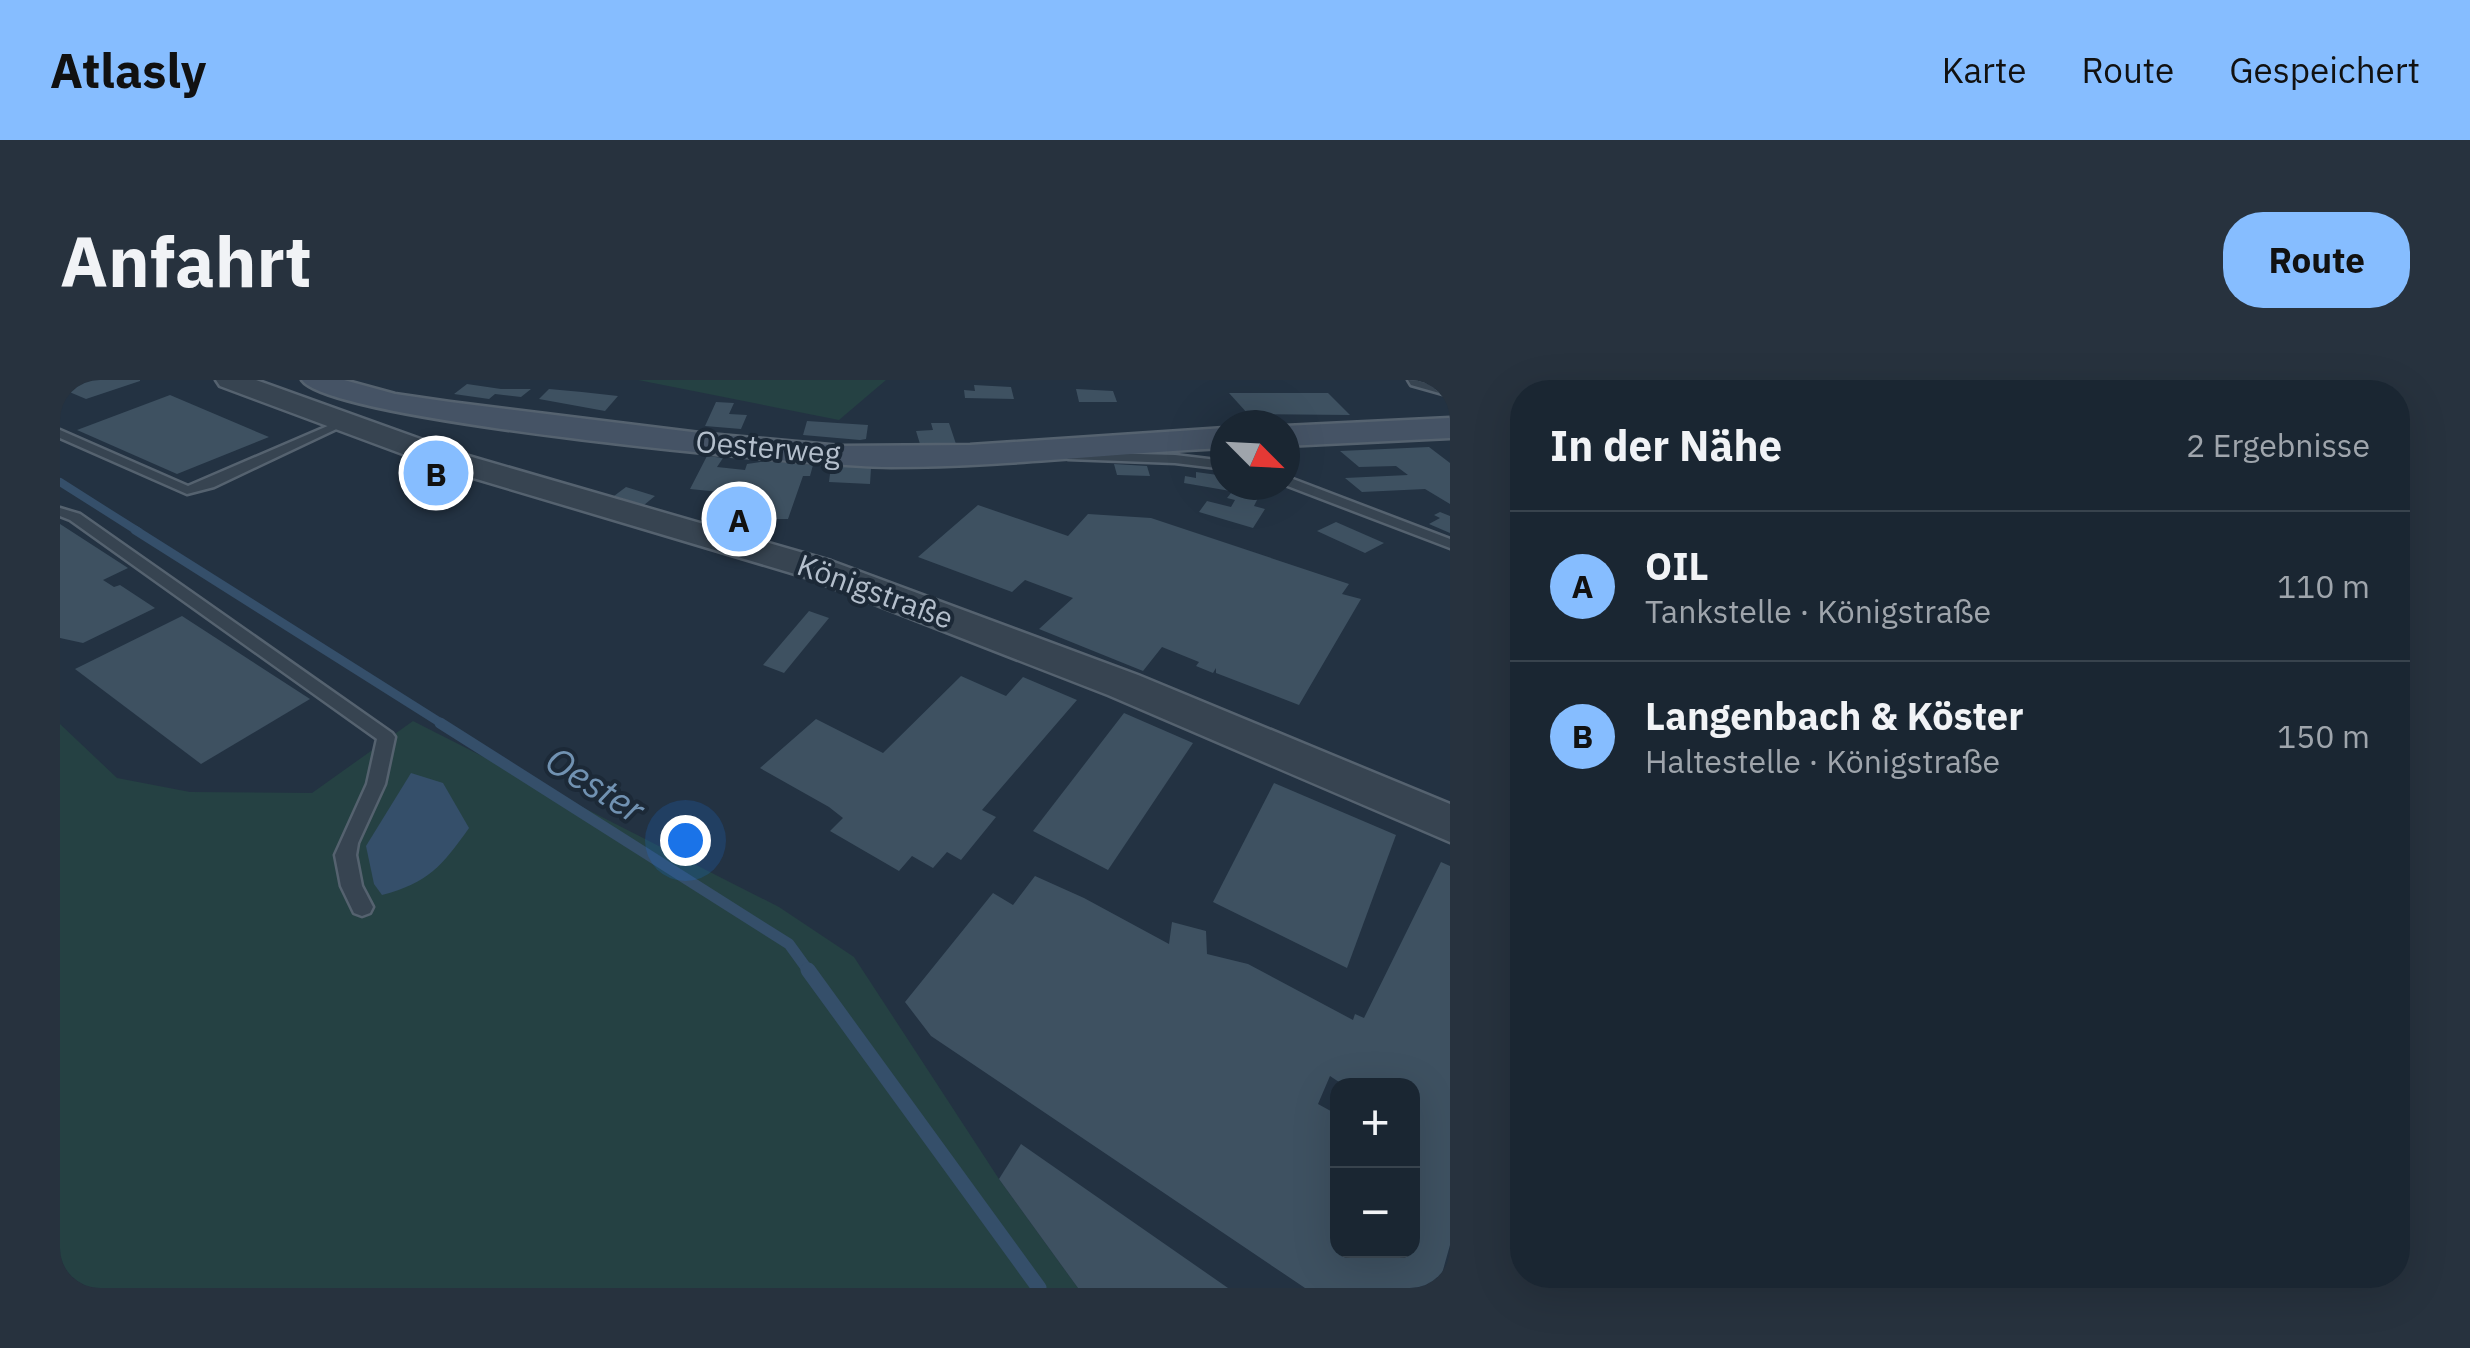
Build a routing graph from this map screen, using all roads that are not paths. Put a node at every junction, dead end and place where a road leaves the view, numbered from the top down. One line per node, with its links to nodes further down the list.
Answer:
1 (230, 380): 6 (street, Königstraße)
2 (317, 380): 11 (main road, Oesterweg)
3 (1419, 380): 5 (street)
4 (1442, 380): 5 (street)
5 (1450, 387)
6 (341, 424): 8 (lane); 16 (street, Königstraße)
7 (1450, 428): 9 (main road)
8 (60, 434)
9 (1300, 435)
10 (1210, 439): 11 (main road, Oesterweg)
11 (1056, 452): 12 (lane)
12 (1210, 464)
13 (1300, 486): 15 (lane)
14 (60, 512): 17 (lane)
15 (1450, 544)
16 (1450, 824)
17 (362, 907)

